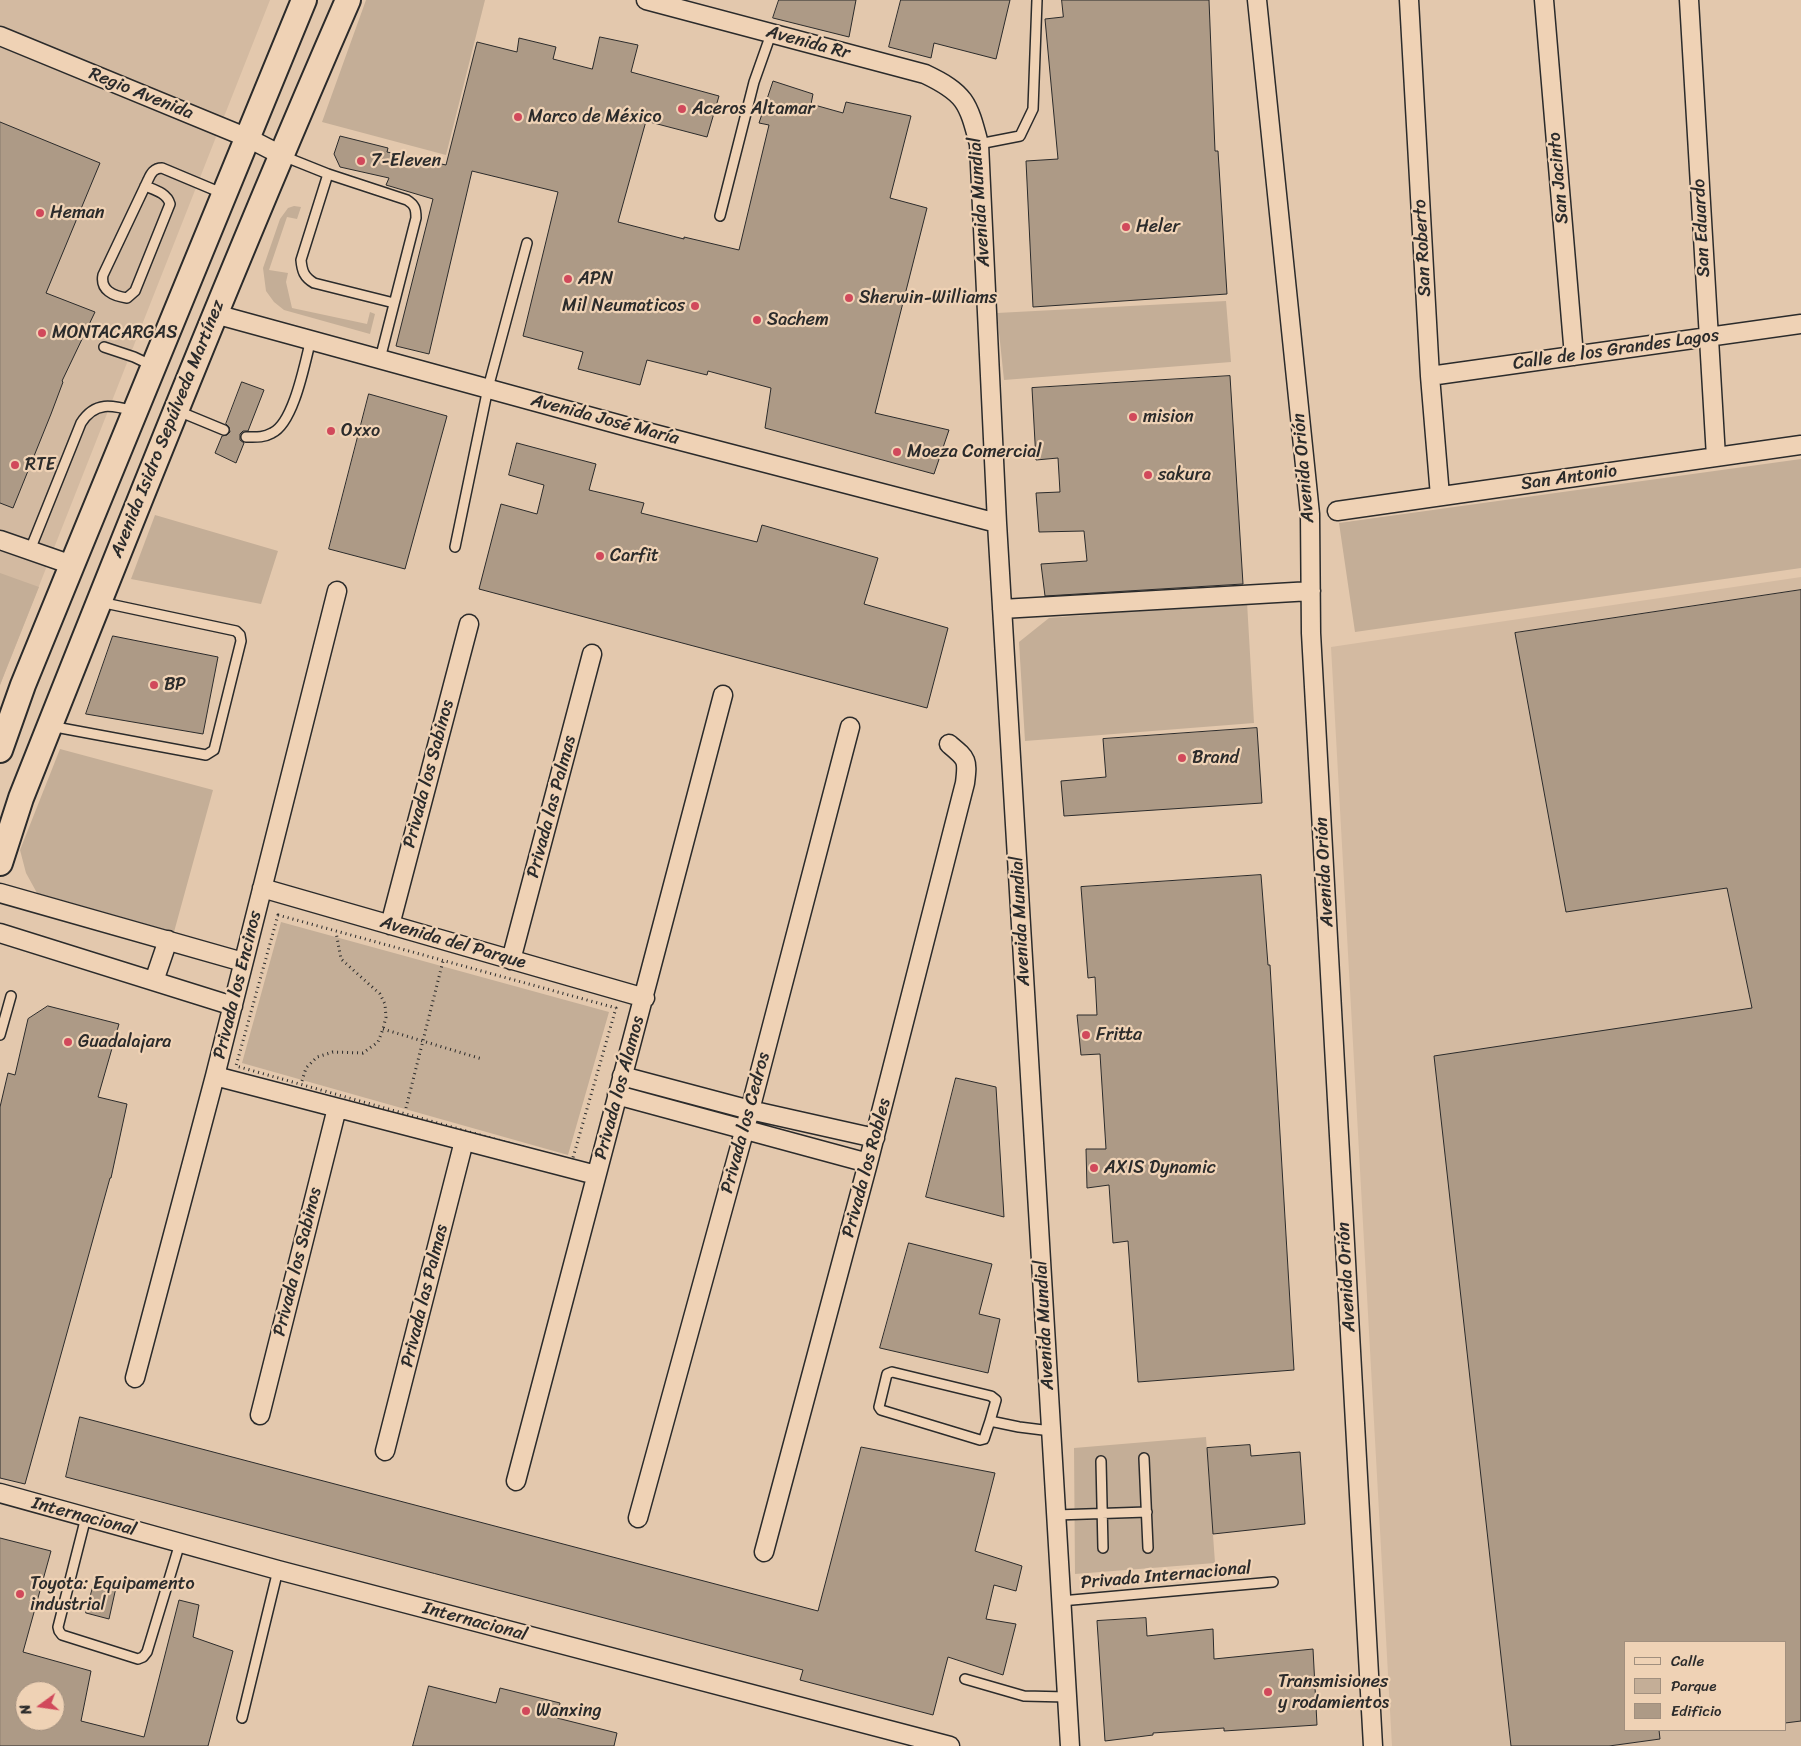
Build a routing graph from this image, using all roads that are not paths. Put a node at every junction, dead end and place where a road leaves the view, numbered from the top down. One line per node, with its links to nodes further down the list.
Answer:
1 (304, 0): 12 (main road, Avenida Isidro Sepúlveda Martínez)
2 (348, 0): 14 (main road, Avenida Isidro Sepúlveda Martínez)
3 (646, 0): 9 (street, Avenida Rr)
4 (1037, 0): 13 (lane)
5 (1257, 0): 45 (street, Avenida Orión)
6 (1409, 0): 29 (street, San Roberto)
7 (1544, 0): 26 (street, San Jacinto)
8 (1689, 0): 23 (street, San Eduardo)
9 (771, 34): 11 (street, Avenida Rr); 18 (lane)
10 (0, 36): 12 (street, Regio Avenida)
11 (963, 99): 13 (street, Avenida Mundial)
12 (248, 138): 14 (street, Regio Avenida); 17 (main road, Avenida Isidro Sepúlveda Martínez)
13 (979, 144): 39 (street, Avenida Mundial)
14 (281, 155): 15 (lane); 21 (main road, Avenida Isidro Sepúlveda Martínez)
15 (328, 174): 20 (lane); 20 (lane)
16 (145, 186): 16 (lane); 17 (lane)
17 (224, 194): 28 (main road, Avenida Isidro Sepúlveda Martínez)
18 (720, 216)
19 (526, 243): 30 (lane)
20 (394, 303): 27 (lane)
21 (215, 314): 24 (street, Avenida José María); 31 (main road, Avenida Isidro Sepúlveda Martínez)
22 (1801, 324): 23 (street, Calle de los Grandes Lagos)
23 (1708, 337): 26 (street, Calle de los Grandes Lagos); 36 (street, San Eduardo)
24 (312, 339): 27 (street, Avenida José María); 34 (lane)
25 (104, 347): 28 (lane)
26 (1574, 356): 29 (street, Calle de los Grandes Lagos)
27 (380, 359): 30 (street, Avenida José María)
28 (154, 366): 32 (main road, Avenida Isidro Sepúlveda Martínez)
29 (1430, 376): 37 (street, San Roberto)
30 (488, 388): 39 (street, Avenida José María); 41 (lane)
31 (175, 410): 33 (lane); 46 (main road, Avenida Isidro Sepúlveda Martínez)
32 (135, 411): 42 (lane); 43 (main road, Avenida Isidro Sepúlveda Martínez)
33 (224, 430)
34 (246, 437)
35 (1801, 445): 36 (street, San Antonio)
36 (1716, 457): 37 (street, San Antonio)
37 (1440, 496): 38 (street, San Antonio)
38 (1337, 510)
39 (997, 523): 47 (street, Avenida Mundial)
40 (0, 540): 42 (street)
41 (454, 547)
42 (30, 550): 43 (street)
43 (72, 565): 54 (main road, Avenida Isidro Sepúlveda Martínez)
44 (337, 591): 56 (street, Privada los Encinos)
45 (1311, 591): 47 (street); 104 (street, Avenida Orión)
46 (99, 602): 51 (main road, Avenida Isidro Sepúlveda Martínez); 51 (lane)
47 (1002, 609): 81 (street, Avenida Mundial)
48 (469, 624): 58 (street, Privada los Sabinos)
49 (592, 654): 61 (street, Privada las Palmas)
50 (723, 695): 65 (street, Privada los Álamos)
51 (50, 726): 55 (main road, Avenida Isidro Sepúlveda Martínez)
52 (850, 727): 72 (street, Privada los Cedros)
53 (949, 744): 74 (street, Privada los Robles)
54 (0, 750)
55 (0, 863)
56 (262, 888): 58 (street, Avenida del Parque); 62 (street, Privada los Encinos)
57 (0, 893): 60 (street)
58 (390, 924): 61 (street, Avenida del Parque)
59 (0, 933): 63 (street)
60 (168, 940): 62 (street); 63 (street)
61 (511, 960): 65 (street, Avenida del Parque)
62 (243, 962): 66 (street, Privada los Encinos)
63 (154, 981): 66 (street)
64 (11, 996): 67 (lane)
65 (644, 998): 69 (street, Privada los Álamos)
66 (233, 1006): 68 (street, Privada los Encinos)
67 (0, 1035)
68 (215, 1076): 71 (street); 78 (street, Privada los Encinos)
69 (622, 1076): 70 (street, Privada los Álamos); 72 (street)
70 (617, 1095): 73 (street); 77 (street, Privada los Álamos)
71 (337, 1108): 75 (street); 79 (street, Privada los Sabinos)
72 (750, 1110): 73 (street, Privada los Cedros); 74 (street)
73 (744, 1129): 76 (street); 91 (street, Privada los Cedros)
74 (875, 1138): 76 (street, Privada los Robles)
75 (464, 1141): 77 (street); 82 (street, Privada las Palmas)
76 (868, 1163): 95 (street, Privada los Robles)
77 (596, 1175): 85 (street, Privada los Álamos)
78 (135, 1378)
79 (260, 1416)
80 (990, 1421): 80 (lane); 81 (lane)
81 (1051, 1431): 89 (street, Avenida Mundial)
82 (385, 1452)
83 (1144, 1458): 87 (lane)
84 (1101, 1461): 88 (lane)
85 (516, 1481)
86 (0, 1493): 90 (street, Internacional)
87 (1147, 1512): 88 (lane); 94 (lane)
88 (1102, 1514): 89 (lane); 93 (lane)
89 (1056, 1515): 98 (street, Avenida Mundial)
90 (86, 1517): 92 (street, Internacional); 92 (lane)
91 (638, 1518)
92 (180, 1543): 96 (street, Internacional)
93 (1103, 1548)
94 (1148, 1548)
95 (764, 1552)
96 (278, 1570): 101 (lane); 102 (street, Internacional)
97 (1274, 1582): 98 (lane, Privada Internacional)
98 (1061, 1601): 100 (street, Avenida Mundial)
99 (965, 1679): 100 (lane)
100 (1067, 1697): 103 (street, Avenida Mundial)
101 (242, 1718)
102 (944, 1745)
103 (1070, 1746)
104 (1373, 1746)

